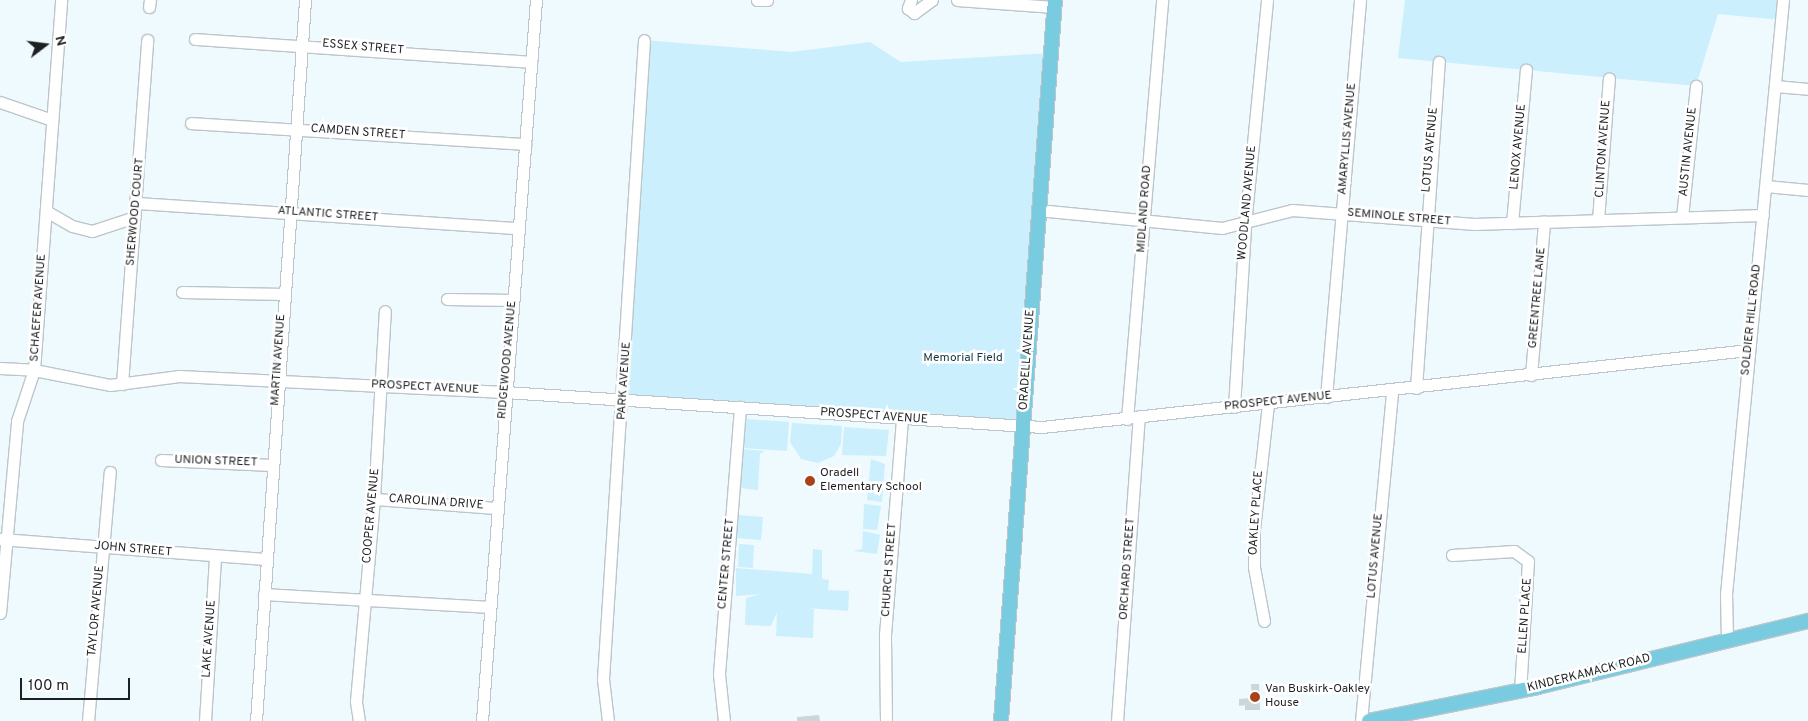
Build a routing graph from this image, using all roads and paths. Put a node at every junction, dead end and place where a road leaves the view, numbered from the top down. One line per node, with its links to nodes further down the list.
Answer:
1 (60, 0): 26 (street, SCHAEFER AVENUE)
2 (305, 0): 17 (street, MARTIN AVENUE)
3 (536, 0): 18 (street, RIDGEWOOD AVENUE)
4 (757, 0): 5 (street)
5 (767, 0)
6 (911, 0): 7 (street)
7 (932, 0)
8 (957, 0): 13 (street)
9 (1162, 0): 41 (street, MIDLAND ROAD)
10 (1267, 0): 45 (street, WOODLAND AVENUE)
11 (1360, 0): 36 (street, AMARYLLIS AVENUE)
12 (1783, 0): 23 (street, SOLDIER HILL ROAD)
13 (1055, 3): 33 (main road, ORADELL AVENUE)
14 (195, 39): 17 (street, ESSEX STREET)
15 (147, 40): 32 (street, SHERWOOD COURT)
16 (644, 40): 63 (street, PARK AVENUE)
17 (303, 43): 18 (street, ESSEX STREET); 28 (street, MARTIN AVENUE)
18 (531, 62): 29 (street, RIDGEWOOD AVENUE)
19 (1439, 62): 42 (street, LOTUS AVENUE)
20 (1526, 70): 44 (street, LENOX AVENUE)
21 (1609, 78): 40 (street, CLINTON AVENUE)
22 (1696, 86): 39 (street, AUSTIN AVENUE)
23 (1775, 86): 24 (street); 30 (street, SOLDIER HILL ROAD)
24 (1808, 89)
25 (0, 102): 26 (street)
26 (52, 120): 34 (street, SCHAEFER AVENUE)
27 (190, 123): 28 (street, CAMDEN STREET)
28 (295, 128): 29 (street, CAMDEN STREET); 35 (street, MARTIN AVENUE)
29 (525, 144): 46 (street, RIDGEWOOD AVENUE)
30 (1766, 186): 31 (street); 37 (street, SOLDIER HILL ROAD)
31 (1808, 190)
32 (137, 203): 35 (street, ATLANTIC STREET); 38 (street, SHERWOOD COURT)
33 (1038, 210): 41 (street, SEMINOLE STREET); 70 (main road, ORADELL AVENUE)
34 (46, 211): 38 (street); 54 (street, SCHAEFER AVENUE)
35 (289, 212): 46 (street, ATLANTIC STREET); 48 (street, MARTIN AVENUE)
36 (1342, 213): 42 (street, SEMINOLE STREET); 45 (street, SEMINOLE STREET); 62 (street, AMARYLLIS AVENUE)
37 (1763, 215): 39 (street, SEMINOLE STREET); 52 (street, SOLDIER HILL ROAD)
38 (135, 217): 57 (street, SHERWOOD COURT)
39 (1682, 217): 40 (street, SEMINOLE STREET)
40 (1598, 220): 43 (street, SEMINOLE STREET)
41 (1145, 221): 45 (street, SEMINOLE STREET); 68 (street, MIDLAND ROAD)
42 (1426, 222): 44 (street, SEMINOLE STREET); 59 (street, LOTUS AVENUE)
43 (1544, 222): 44 (street, SEMINOLE STREET); 55 (street, GREENTREE LANE)
44 (1512, 223)
45 (1245, 225): 66 (street, WOODLAND AVENUE)
46 (518, 228): 50 (street, RIDGEWOOD AVENUE)
47 (182, 292): 48 (street)
48 (284, 294): 56 (street, MARTIN AVENUE)
49 (447, 299): 50 (street)
50 (513, 300): 61 (street, RIDGEWOOD AVENUE)
51 (385, 311): 58 (street, COOPER AVENUE)
52 (1748, 350): 55 (street, PROSPECT AVENUE); 87 (street, SOLDIER HILL ROAD)
53 (0, 368): 54 (street, PROSPECT AVENUE)
54 (34, 370): 57 (street, PROSPECT AVENUE); 76 (street, SCHAEFER AVENUE)
55 (1531, 375): 59 (street, PROSPECT AVENUE)
56 (277, 381): 57 (street, PROSPECT AVENUE); 58 (street, PROSPECT AVENUE); 72 (street, MARTIN AVENUE)
57 (122, 384)
58 (382, 386): 61 (street, PROSPECT AVENUE); 74 (street, COOPER AVENUE)
59 (1416, 388): 60 (street, PROSPECT AVENUE)
60 (1392, 390): 62 (street, PROSPECT AVENUE); 99 (street, LOTUS AVENUE)
61 (506, 392): 63 (street, PROSPECT AVENUE); 75 (street, RIDGEWOOD AVENUE)
62 (1326, 397): 64 (street, PROSPECT AVENUE)
63 (623, 400): 65 (street, PROSPECT AVENUE); 94 (street, PARK AVENUE)
64 (1268, 404): 66 (street, PROSPECT AVENUE); 85 (street, OAKLEY PLACE)
65 (740, 407): 69 (street, PROSPECT AVENUE); 95 (street, CENTER STREET)
66 (1234, 407): 67 (street, PROSPECT AVENUE)
67 (1139, 418): 68 (street, PROSPECT AVENUE); 98 (street, ORCHARD STREET)
68 (1127, 419): 70 (street, PROSPECT AVENUE)
69 (902, 420): 70 (street, PROSPECT AVENUE); 96 (street, CHURCH STREET)
70 (1023, 426): 97 (main road, ORADELL AVENUE)
71 (161, 460): 72 (street, UNION STREET)
72 (272, 464): 80 (street, MARTIN AVENUE)
73 (110, 472): 77 (street, TAYLOR AVENUE)
74 (374, 499): 75 (street, CAROLINA DRIVE); 82 (street, COOPER AVENUE)
75 (497, 508): 83 (street, RIDGEWOOD AVENUE)
76 (3, 539): 77 (street, JOHN STREET); 84 (street, SCHAEFER AVENUE)
77 (103, 547): 79 (street, JOHN STREET); 89 (street, TAYLOR AVENUE)
78 (1452, 555): 88 (street, ELLEN PLACE)
79 (215, 557): 80 (street, JOHN STREET); 90 (street, LAKE AVENUE)
80 (266, 560): 81 (street, MARTIN AVENUE)
81 (264, 594): 82 (street); 91 (street, MARTIN AVENUE)
82 (364, 599): 83 (street); 92 (street, COOPER AVENUE)
83 (490, 607): 93 (street, RIDGEWOOD AVENUE)
84 (0, 613)
85 (1264, 621)
86 (1808, 621): 87 (main road, KINDERKAMACK ROAD)
87 (1727, 640): 88 (main road, KINDERKAMACK ROAD)
88 (1520, 690): 100 (main road, KINDERKAMACK ROAD)
89 (88, 721)
90 (205, 721)
91 (256, 721)
92 (359, 721)
93 (482, 721)
94 (608, 721)
95 (724, 721)
96 (886, 721)
97 (1001, 721)
98 (1117, 721)
99 (1361, 721)
100 (1369, 721)

